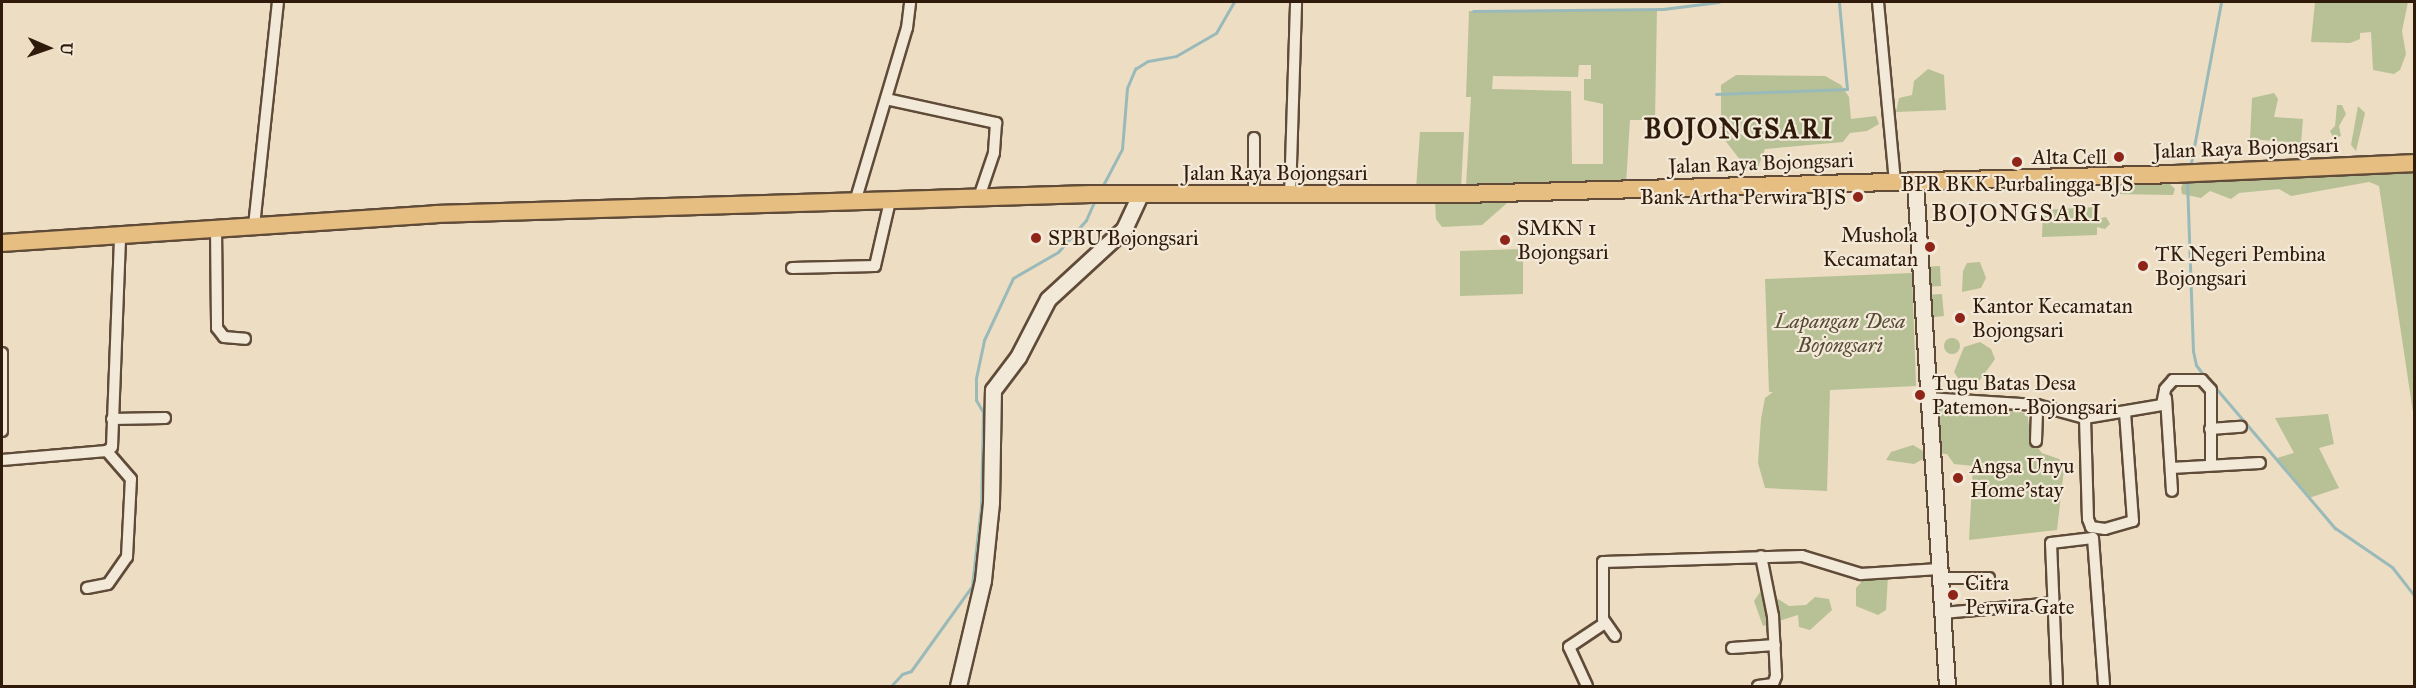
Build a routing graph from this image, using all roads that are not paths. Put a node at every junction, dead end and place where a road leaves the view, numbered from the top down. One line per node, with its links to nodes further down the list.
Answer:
1 (278, 2): 16 (street)
2 (910, 2): 5 (street)
3 (1296, 2): 12 (street)
4 (1878, 2): 8 (street)
5 (886, 99): 13 (street); 15 (street)
6 (1254, 138): 11 (street)
7 (2415, 163): 9 (main road, Jalan Raya Bojongsari)
8 (1895, 182): 9 (main road, Jalan Raya Bojongsari); 12 (main road, Jalan Raya Bojongsari)
9 (1915, 182): 24 (street)
10 (1140, 195): 11 (main road, Jalan Raya Bojongsari); 13 (main road, Jalan Raya Bojongsari); 50 (street)
11 (1254, 196): 12 (main road, Jalan Raya Bojongsari)
12 (1290, 196)
13 (979, 197): 14 (main road, Jalan Raya Bojongsari)
14 (890, 201): 15 (main road, Jalan Raya Bojongsari); 20 (street)
15 (855, 202): 16 (main road, Jalan Raya Bojongsari)
16 (254, 226): 17 (main road, Jalan Raya Bojongsari)
17 (216, 228): 18 (main road, Jalan Raya Bojongsari); 21 (street)
18 (120, 234): 19 (main road, Jalan Raya Bojongsari); 29 (street)
19 (2, 243)
20 (792, 268)
21 (246, 339)
22 (2, 353): 32 (street)
23 (2165, 389): 26 (street); 31 (street); 38 (street)
24 (1927, 398): 25 (street); 41 (street)
25 (2037, 405): 28 (street); 33 (street)
26 (2125, 412): 28 (street); 28 (street)
27 (165, 418): 29 (street)
28 (2085, 418)
29 (112, 419): 34 (street)
30 (2241, 427): 31 (street)
31 (2210, 429): 37 (street)
32 (2, 431)
33 (2036, 441)
34 (107, 451): 35 (street); 43 (street)
35 (2, 460)
36 (2260, 463): 37 (street)
37 (2211, 464): 38 (street)
38 (2170, 468): 39 (street)
39 (2172, 491)
40 (1761, 556): 41 (street); 46 (street); 48 (street)
41 (1940, 574): 42 (street); 45 (street)
42 (1989, 578)
43 (87, 588)
44 (2052, 603): 45 (street); 54 (street); 55 (street)
45 (1943, 614): 53 (street)
46 (1605, 623): 47 (street); 51 (street)
47 (1615, 636)
48 (1775, 645): 49 (street); 52 (street)
49 (1732, 648)
50 (958, 687)
51 (1587, 687)
52 (1758, 687)
53 (1947, 687)
54 (2057, 687)
55 (2104, 687)

